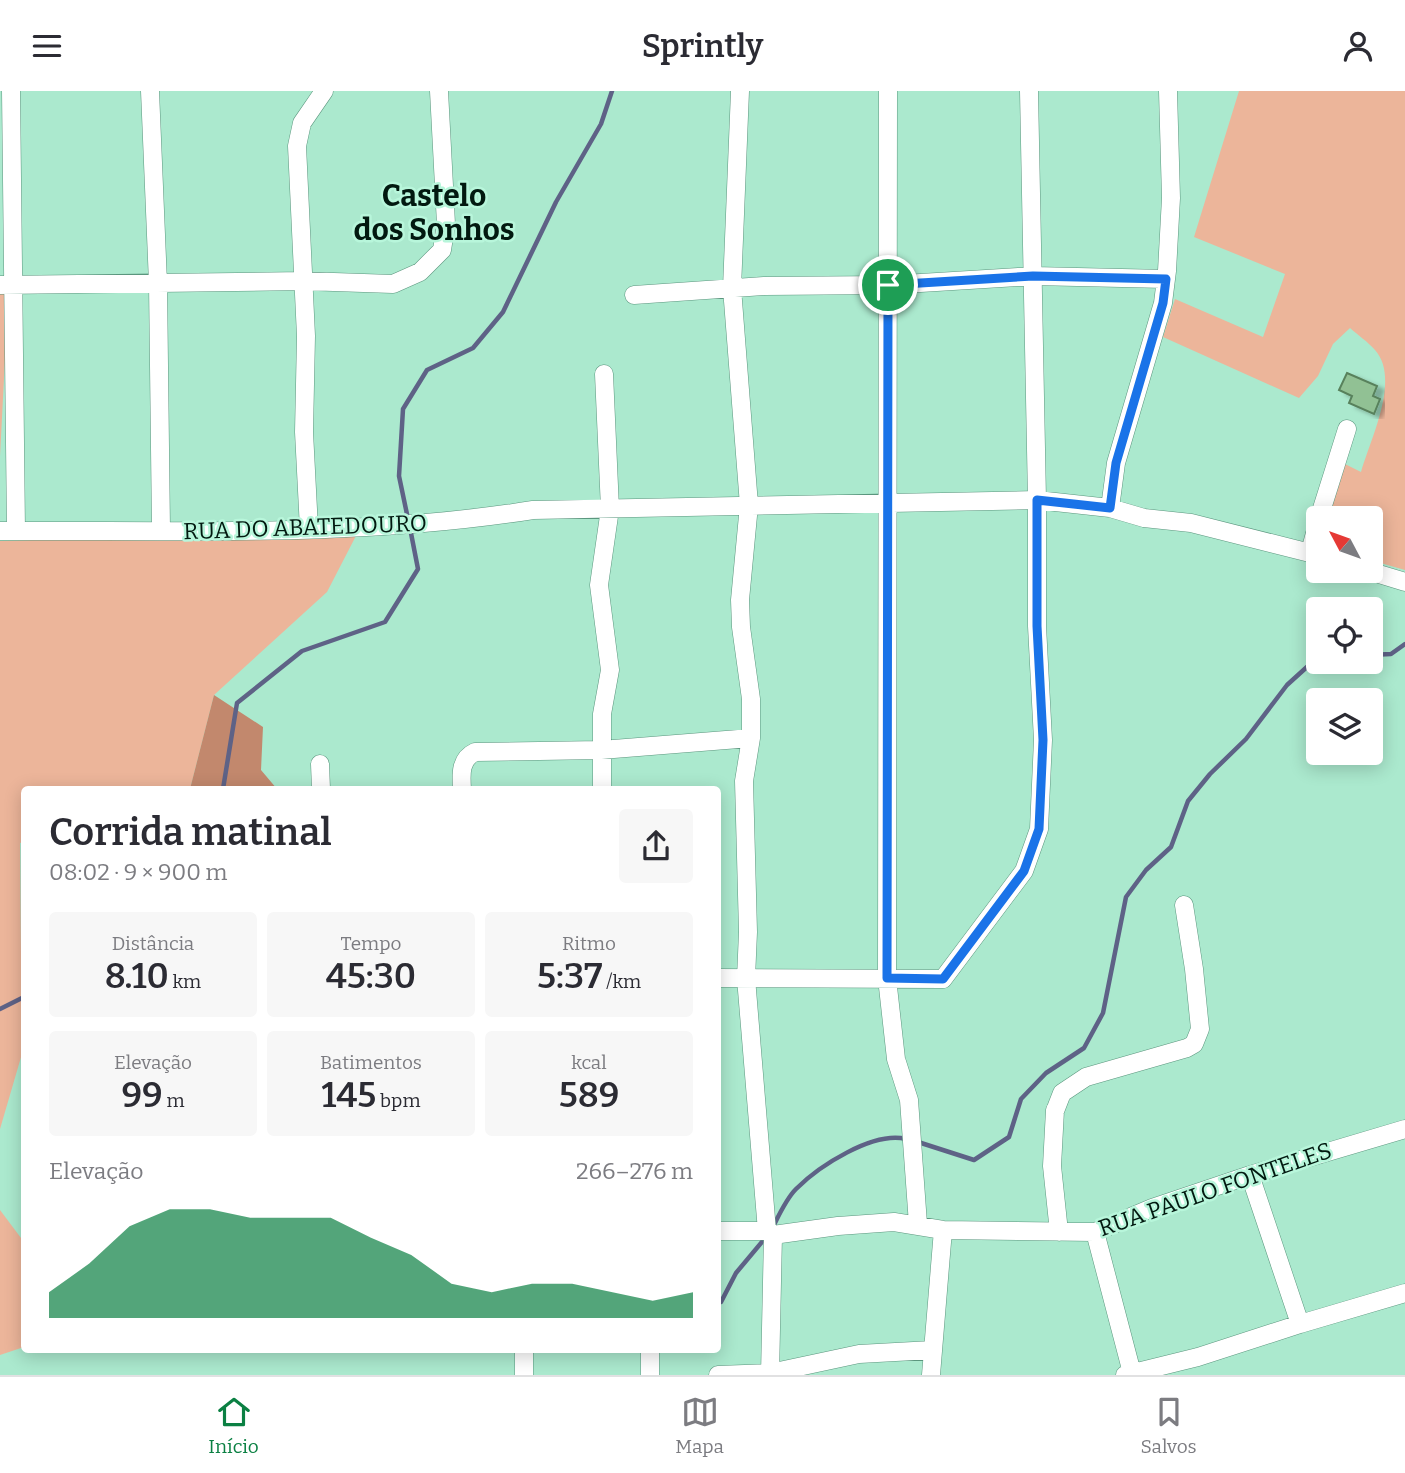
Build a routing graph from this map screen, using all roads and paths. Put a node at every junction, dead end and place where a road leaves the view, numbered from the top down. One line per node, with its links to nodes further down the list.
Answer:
1 (11, 91): 13 (street)
2 (150, 91): 12 (street)
3 (324, 91): 11 (street)
4 (439, 91): 11 (street)
5 (740, 91): 15 (street)
6 (888, 91): 14 (street)
7 (1029, 91): 9 (street)
8 (1168, 91): 10 (street)
9 (1033, 276): 10 (street); 14 (street); 19 (street)
10 (1166, 279): 23 (street)
11 (304, 281): 12 (street); 25 (street)
12 (158, 283): 13 (street); 26 (street)
13 (7, 285): 27 (street)
14 (888, 285): 15 (street); 20 (street)
15 (732, 288): 16 (street); 21 (street)
16 (634, 295)
17 (604, 374): 24 (street)
18 (1346, 429): 22 (street)
19 (1037, 500): 20 (street, RUA DO ABATEDOURO); 23 (street, RUA DO ABATEDOURO); 40 (street)
20 (886, 502): 21 (street, RUA DO ABATEDOURO); 40 (street)
21 (749, 505): 24 (street, RUA DO ABATEDOURO); 31 (street)
22 (1322, 506)
23 (1110, 508): 28 (street, RUA DO ABATEDOURO)
24 (610, 509): 25 (street, RUA DO ABATEDOURO); 32 (street)
25 (309, 529): 26 (street, RUA DO ABATEDOURO)
26 (161, 530): 27 (street, RUA DO ABATEDOURO)
27 (8, 531)
28 (1306, 551)
29 (1383, 575): 30 (street)
30 (1405, 582)
31 (751, 738): 32 (street); 39 (street)
32 (601, 750): 35 (street); 36 (street)
33 (320, 764): 34 (street)
34 (321, 786)
35 (462, 786)
36 (602, 786)
37 (1184, 905): 46 (street)
38 (721, 978): 39 (street)
39 (746, 978): 40 (street); 48 (street)
40 (887, 978): 43 (street)
41 (1405, 1129): 42 (street, RUA PAULO FONTELES)
42 (1250, 1175): 47 (street, RUA PAULO FONTELES); 50 (street)
43 (918, 1224): 44 (street, RUA PAULO FONTELES); 48 (street, RUA PAULO FONTELES)
44 (943, 1230): 46 (street, RUA PAULO FONTELES); 51 (street)
45 (721, 1231): 48 (street, RUA PAULO FONTELES)
46 (1059, 1232): 47 (street, RUA PAULO FONTELES)
47 (1095, 1232): 55 (street)
48 (770, 1233): 54 (street)
49 (1405, 1293): 50 (street)
50 (1300, 1324): 55 (street)
51 (932, 1350): 54 (street); 59 (street)
52 (524, 1353): 56 (street)
53 (650, 1353): 57 (street)
54 (770, 1374): 58 (street)
55 (1128, 1374)
56 (524, 1375)
57 (650, 1375)
58 (718, 1375)
59 (931, 1375)

